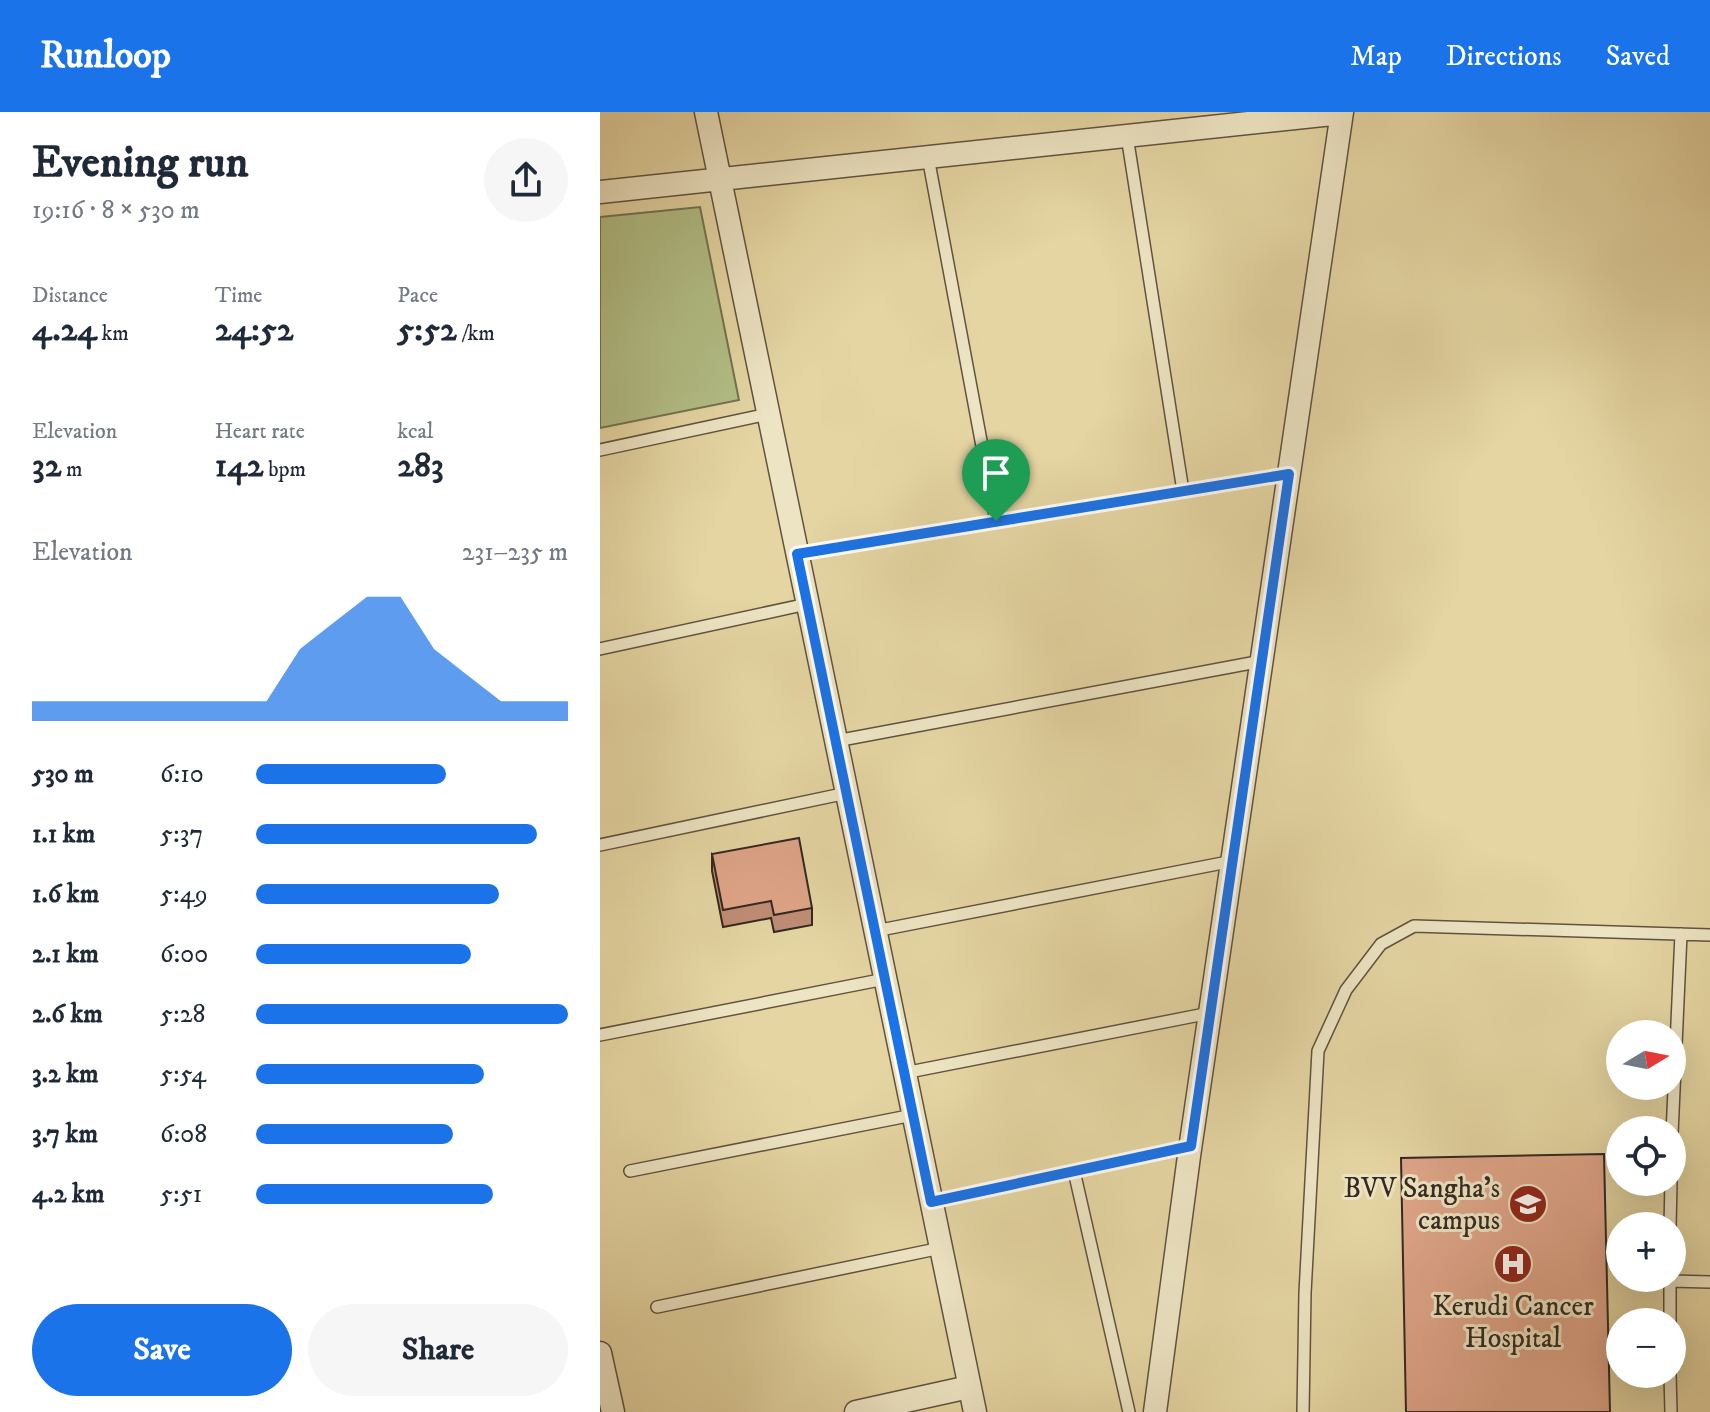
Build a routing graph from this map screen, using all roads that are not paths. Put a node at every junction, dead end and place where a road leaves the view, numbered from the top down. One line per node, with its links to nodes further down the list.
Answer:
1 (706, 112): 5 (street)
2 (1342, 112): 3 (street); 9 (street)
3 (1127, 136): 4 (street); 10 (lane)
4 (928, 157): 5 (street); 11 (lane)
5 (719, 179): 6 (street); 7 (street)
6 (600, 192)
7 (768, 414): 8 (lane); 12 (street)
8 (600, 450)
9 (1289, 474): 10 (lane); 15 (street)
10 (1183, 491): 11 (lane)
11 (996, 521): 12 (lane)
12 (797, 554): 13 (street)
13 (807, 604): 14 (lane); 16 (street)
14 (600, 649)
15 (1262, 661): 16 (lane); 19 (street)
16 (836, 741): 17 (street)
17 (847, 793): 18 (lane); 20 (street)
18 (600, 845)
19 (1233, 861): 20 (lane); 24 (street)
20 (875, 931): 23 (street)
21 (1681, 934): 22 (lane); 28 (lane); 45 (lane)
22 (1710, 935)
23 (885, 979): 25 (lane); 26 (street)
24 (1210, 1013): 26 (lane); 29 (street)
25 (600, 1035)
26 (904, 1073): 27 (street)
27 (913, 1115): 30 (lane); 32 (street)
28 (1673, 1116)
29 (1191, 1146): 31 (lane); 44 (street)
30 (630, 1171)
31 (1074, 1171): 32 (lane); 43 (lane)
32 (931, 1202): 33 (street)
33 (941, 1248): 36 (lane); 38 (street)
34 (1686, 1280): 35 (lane)
35 (1710, 1282)
36 (657, 1307)
37 (600, 1353): 40 (street)
38 (969, 1387): 41 (street); 42 (street)
39 (1670, 1388): 46 (lane)
40 (613, 1412)
41 (856, 1412)
42 (975, 1412)
43 (1129, 1412)
44 (1155, 1412)
45 (1303, 1412)
46 (1671, 1412)

